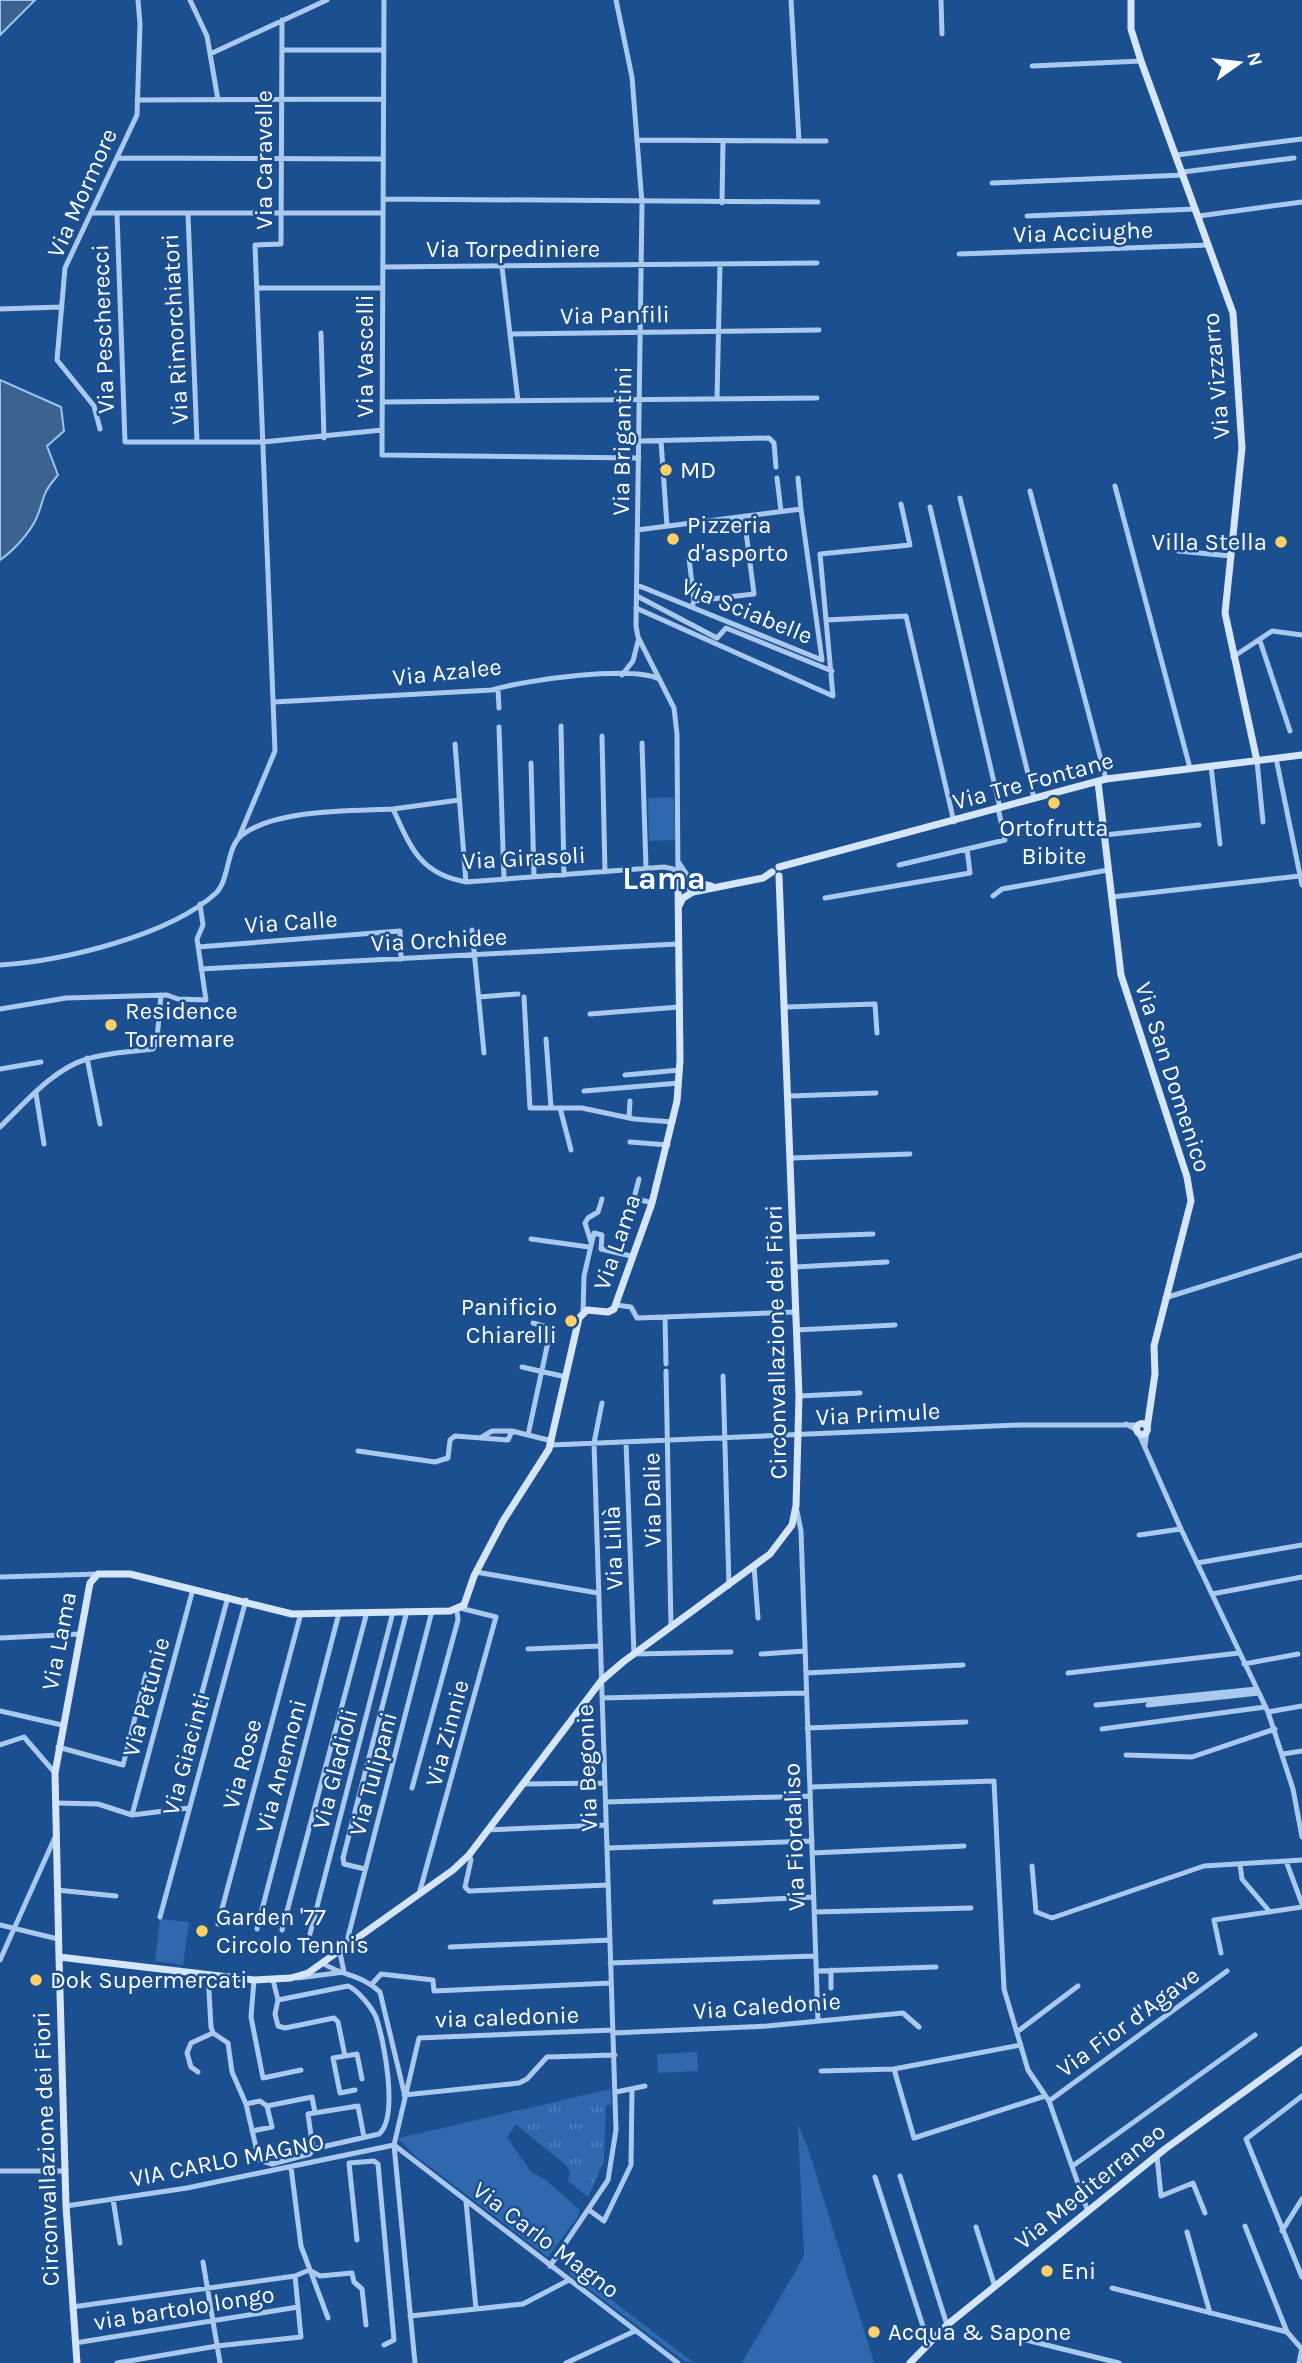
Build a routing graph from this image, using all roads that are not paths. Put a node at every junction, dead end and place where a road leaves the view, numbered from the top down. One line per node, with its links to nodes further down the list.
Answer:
1 (138, 0): 17 (street, Via Mormore)
2 (190, 0): 13 (street)
3 (327, 0): 9 (street)
4 (384, 0): 12 (street, Via Vascelli)
5 (616, 0): 21 (street, Via Brigantini)
6 (791, 0): 23 (street)
7 (941, 0): 10 (street)
8 (1130, 0): 14 (street, Via Vizzarro)
9 (282, 20): 11 (street, Via Caravelle); 13 (street)
10 (942, 34)
11 (282, 50): 12 (street); 19 (street, Via Caravelle)
12 (384, 50): 16 (street, Via Vascelli)
13 (210, 54): 18 (street)
14 (1141, 61): 15 (street); 25 (street, Via Vizzarro)
15 (1032, 66)
16 (383, 99): 19 (street); 29 (street, Via Vascelli)
17 (137, 100): 18 (street); 26 (street, Via Mormore)
18 (218, 100): 19 (street)
19 (281, 100): 28 (street, Via Caravelle)
20 (1302, 139): 25 (street)
21 (639, 140): 22 (street); 35 (street, Via Brigantini)
22 (723, 141): 23 (street); 36 (street)
23 (799, 141): 24 (street)
24 (826, 141)
25 (1177, 155): 30 (street, Via Vizzarro)
26 (117, 158): 28 (street); 40 (street, Via Mormore)
27 (1294, 158): 30 (street)
28 (281, 159): 29 (street); 37 (street, Via Caravelle)
29 (383, 159): 32 (street, Via Vascelli)
30 (1184, 174): 31 (street); 39 (street, Via Vizzarro)
31 (992, 183)
32 (383, 199): 35 (street); 38 (street, Via Vascelli)
33 (818, 202): 36 (street)
34 (1302, 202): 39 (street)
35 (642, 203): 36 (street); 50 (street, Via Brigantini)
36 (722, 203)
37 (281, 213): 38 (street); 42 (street); 51 (street, Via Caravelle)
38 (383, 213): 48 (street, Via Vascelli)
39 (1197, 213): 43 (street); 44 (street, Via Vizzarro)
40 (92, 214): 41 (street); 53 (street, Via Mormore)
41 (117, 214): 42 (street); 70 (street, Via Pescherecci)
42 (188, 214): 70 (street, Via Rimorchiatori)
43 (1027, 216)
44 (1209, 245): 45 (street, Via Acciughe); 89 (street, Via Vizzarro)
45 (959, 254)
46 (817, 263): 47 (street, Via Torpediniere)
47 (720, 265): 50 (street, Via Torpediniere); 57 (street)
48 (383, 267): 49 (street, Via Torpediniere); 52 (street, Via Vascelli)
49 (502, 267): 50 (street, Via Torpediniere); 59 (street)
50 (643, 267): 56 (street, Via Brigantini)
51 (257, 288): 52 (street); 71 (street, Via Caravelle)
52 (383, 288): 64 (street, Via Vascelli)
53 (62, 307): 54 (street); 65 (street, Via Mormore)
54 (0, 309)
55 (819, 330): 57 (street, Via Panfili)
56 (641, 332): 57 (street, Via Panfili); 59 (street, Via Panfili); 62 (street, Via Brigantini)
57 (720, 332): 61 (street)
58 (321, 333): 67 (street)
59 (511, 334): 63 (street)
60 (817, 398): 61 (street)
61 (717, 399): 62 (street)
62 (640, 400): 63 (street); 68 (street, Via Brigantini)
63 (518, 401): 64 (street)
64 (382, 402): 66 (street, Via Vascelli)
65 (100, 429)
66 (382, 429): 67 (street); 72 (street, Via Vascelli)
67 (324, 438): 71 (street)
68 (639, 441): 69 (street); 72 (street, Via Brigantini)
69 (661, 441): 73 (street); 84 (street)
70 (198, 442): 71 (street)
71 (263, 442): 108 (street, Via Caravelle)
72 (639, 458): 85 (street, Via Brigantini)
73 (776, 467)
74 (777, 478): 82 (street)
75 (798, 478): 81 (street)
76 (1115, 486): 121 (street)
77 (1030, 491): 122 (street)
78 (960, 498): 123 (street)
79 (901, 504): 95 (street)
80 (930, 507): 125 (street)
81 (801, 509): 82 (street); 93 (street, Via Sciabelle)
82 (781, 511): 83 (street)
83 (744, 516): 84 (street); 86 (street)
84 (667, 526): 85 (street)
85 (638, 530): 91 (street, Via Brigantini)
86 (749, 551): 88 (street); 93 (street)
87 (1178, 551): 89 (street)
88 (738, 552)
89 (1231, 556): 100 (street, Via Vizzarro)
90 (689, 558): 93 (street)
91 (637, 585): 92 (street, Via Brigantini); 93 (street, Via Sciabelle)
92 (637, 596): 94 (street, Via Brigantini); 103 (street, Via Sciabelle)
93 (693, 604)
94 (636, 608): 97 (street, Via Brigantini); 103 (street)
95 (826, 620): 103 (street); 127 (street)
96 (1302, 635): 98 (street)
97 (638, 637): 99 (street, Via Brigantini); 101 (street)
98 (1260, 641): 100 (street); 112 (street)
99 (647, 655): 101 (street); 102 (street, Via Brigantini)
100 (1233, 657): 118 (street, Via Vizzarro)
101 (633, 661): 105 (street)
102 (654, 667): 104 (street); 106 (street, Via Brigantini)
103 (832, 671)
104 (646, 673): 105 (street, Via Azalee); 106 (street, Via Azalee)
105 (622, 675): 107 (street, Via Azalee)
106 (661, 680): 134 (street, Via Brigantini)
107 (498, 689): 108 (street, Via Azalee); 109 (street)
108 (274, 702): 131 (street, Via Caravelle)
109 (499, 708)
110 (561, 726): 141 (street)
111 (499, 727): 143 (street)
112 (1290, 731)
113 (602, 736): 139 (street)
114 (642, 743): 137 (street)
115 (454, 744): 124 (street)
116 (1302, 755): 117 (street, Via Tre Fontane)
117 (1276, 758): 118 (street, Via Tre Fontane); 145 (street)
118 (1257, 761): 120 (street, Via Tre Fontane); 128 (street)
119 (531, 763): 142 (street)
120 (1211, 766): 121 (street, Via Tre Fontane); 132 (street)
121 (1190, 768): 122 (street, Via Tre Fontane)
122 (1102, 780): 123 (street, Via Tre Fontane); 130 (street, Via San Domenico)
123 (1034, 799): 125 (street, Via Tre Fontane)
124 (459, 800): 126 (street); 146 (street)
125 (999, 808): 127 (street, Via Tre Fontane); 133 (street)
126 (393, 809): 131 (street); 146 (street, Via Girasoli)
127 (954, 822): 136 (street, Via Tre Fontane)
128 (1264, 822)
129 (1199, 825): 130 (street)
130 (1104, 835): 138 (street, Via San Domenico)
131 (239, 837): 153 (street)
132 (1220, 844)
133 (967, 849): 135 (street); 152 (street)
134 (679, 861): 144 (street, Via Brigantini); 147 (street)
135 (899, 865)
136 (779, 867): 140 (street, Circonvallazione dei Fiori)
137 (646, 868): 139 (street, Via Girasoli); 144 (street, Via Girasoli)
138 (1108, 870): 150 (street); 151 (street, Via San Domenico)
139 (605, 872): 141 (street, Via Girasoli)
140 (775, 874): 148 (street); 165 (street, Circonvallazione dei Fiori)
141 (564, 875): 142 (street, Via Girasoli)
142 (534, 877): 143 (street, Via Girasoli)
143 (504, 879): 146 (street, Via Girasoli)
144 (681, 879): 147 (street); 149 (street, Via Girasoli); 154 (street, Via Lama)
145 (1301, 880): 151 (street)
146 (466, 882)
147 (694, 883): 148 (street)
148 (711, 886): 149 (street)
149 (693, 892): 154 (street)
150 (993, 896)
151 (1112, 897): 205 (street, Via San Domenico)
152 (825, 898)
153 (200, 904): 157 (street); 160 (street)
154 (677, 913): 156 (street, Via Lama)
155 (472, 930): 158 (street)
156 (677, 944): 158 (street, Via Orchidee); 164 (street, Via Lama)
157 (198, 947): 159 (street, Via Calle); 161 (street)
158 (475, 957): 159 (street, Via Orchidee); 163 (street)
159 (401, 959): 161 (street, Via Orchidee)
160 (0, 965)
161 (201, 970): 162 (street)
162 (161, 995): 166 (street); 171 (street)
163 (479, 997): 170 (street); 182 (street)
164 (679, 1007): 167 (street); 174 (street, Via Lama)
165 (786, 1007): 168 (street); 180 (street, Circonvallazione dei Fiori)
166 (0, 1009)
167 (590, 1014)
168 (877, 1033)
169 (546, 1039): 182 (street)
170 (484, 1053)
171 (87, 1058): 179 (street); 186 (street)
172 (41, 1062): 173 (street)
173 (0, 1069)
174 (680, 1070): 175 (street); 176 (street, Via Lama)
175 (625, 1074)
176 (680, 1083): 177 (street); 185 (street, Via Lama)
177 (584, 1091)
178 (876, 1093): 180 (street)
179 (36, 1094): 187 (street); 189 (street)
180 (789, 1096): 193 (street, Circonvallazione dei Fiori)
181 (630, 1101): 184 (street)
182 (551, 1107): 183 (street)
183 (560, 1108): 184 (street); 191 (street)
184 (629, 1118): 185 (street)
185 (673, 1122): 190 (street, Via Lama)
186 (100, 1124)
187 (0, 1127)
188 (629, 1142): 190 (street)
189 (44, 1144)
190 (668, 1145): 196 (street, Via Lama)
191 (571, 1150)
192 (910, 1154): 193 (street)
193 (791, 1158): 198 (street, Circonvallazione dei Fiori)
194 (639, 1179): 196 (street)
195 (602, 1199): 200 (street)
196 (652, 1203): 202 (street, Via Lama)
197 (873, 1234): 198 (street)
198 (793, 1237): 204 (street, Circonvallazione dei Fiori)
199 (531, 1240): 200 (street)
200 (590, 1245): 202 (street); 208 (street)
201 (1302, 1255): 205 (street)
202 (631, 1256): 206 (street, Via Lama)
203 (887, 1262): 204 (street)
204 (795, 1267): 207 (street, Circonvallazione dei Fiori)
205 (1165, 1298): 220 (street, Via San Domenico)
206 (616, 1305): 208 (street, Via Lama); 209 (street)
207 (796, 1312): 209 (street); 212 (street, Circonvallazione dei Fiori)
208 (583, 1313): 216 (street, Via Lama)
209 (665, 1317): 226 (street, Via Dalie)
210 (533, 1323): 214 (street)
211 (895, 1325): 212 (street)
212 (797, 1331): 218 (street, Circonvallazione dei Fiori)
213 (522, 1367): 214 (street)
214 (542, 1372): 216 (street); 222 (street)
215 (723, 1376): 225 (street)
216 (566, 1377): 228 (street, Via Lama)
217 (860, 1392): 218 (street)
218 (799, 1395): 223 (street, Circonvallazione dei Fiori)
219 (602, 1403): 229 (street, Via Begonie)
220 (1141, 1428): 223 (street, Via Primule); 232 (street)
221 (512, 1431): 222 (street, Via Primule); 224 (street); 224 (street)
222 (528, 1435): 228 (street, Via Primule)
223 (797, 1435): 225 (street, Via Primule); 231 (street, Circonvallazione dei Fiori)
224 (482, 1438): 230 (street)
225 (725, 1439): 226 (street, Via Primule); 241 (street)
226 (668, 1441): 227 (street, Via Primule); 255 (street, Via Dalie)
227 (626, 1442): 229 (street, Via Primule); 263 (street, Via Lillà)
228 (551, 1443): 229 (street, Via Primule); 237 (street, Via Lama)
229 (594, 1443): 243 (street, Via Begonie)
230 (358, 1451)
231 (796, 1506): 236 (street, Circonvallazione dei Fiori); 260 (street, Via Fiordaliso)
232 (1181, 1529): 233 (street); 235 (street)
233 (1139, 1535)
234 (1302, 1545): 235 (street)
235 (1197, 1563): 244 (street)
236 (754, 1566): 241 (street, Circonvallazione dei Fiori); 254 (street)
237 (476, 1572): 243 (street); 247 (street, Via Lama)
238 (98, 1574): 239 (street); 242 (street, Via Lama); 256 (street, Via Lama)
239 (0, 1577)
240 (1302, 1577): 244 (street)
241 (729, 1586): 255 (street, Circonvallazione dei Fiori)
242 (193, 1589): 245 (street, Via Lama); 301 (street, Via Petunie)
243 (598, 1593): 258 (street, Via Begonie)
244 (1212, 1594): 262 (street)
245 (228, 1597): 246 (street, Via Lama); 285 (street)
246 (246, 1600): 253 (street, Via Lama); 300 (street, Via Giacinti)
247 (458, 1609): 249 (street, Via Lama); 295 (street, Via Lama); 318 (street, Via Zinnie)
248 (407, 1611): 249 (street, Via Lama); 252 (street, Via Lama); 315 (street)
249 (432, 1611): 315 (street, Via Tulipani)
250 (339, 1612): 251 (street, Via Lama); 253 (street, Via Lama); 330 (street, Via Anemoni)
251 (367, 1612): 252 (street, Via Lama); 331 (street)
252 (393, 1612): 332 (street, Via Gladioli)
253 (301, 1613): 327 (street, Via Rose)
254 (758, 1618)
255 (671, 1628): 263 (street, Circonvallazione dei Fiori)
256 (80, 1634): 257 (street); 281 (street, Via Lama)
257 (0, 1638)
258 (600, 1646): 259 (street); 271 (street, Via Begonie)
259 (528, 1649)
260 (805, 1651): 264 (street); 268 (street, Via Fiordaliso)
261 (731, 1652): 263 (street)
262 (1239, 1653): 266 (street); 269 (street)
263 (634, 1654): 271 (street, Circonvallazione dei Fiori)
264 (761, 1654)
265 (1298, 1654): 266 (street)
266 (1244, 1664): 272 (street)
267 (963, 1665): 268 (street)
268 (806, 1673): 273 (street, Via Fiordaliso)
269 (1068, 1673)
270 (146, 1674): 287 (street)
271 (601, 1681): 274 (street, Via Begonie); 293 (street, Circonvallazione dei Fiori)
272 (1258, 1691): 275 (street); 276 (street); 278 (street)
273 (806, 1693): 274 (street); 282 (street, Via Fiordaliso)
274 (602, 1698): 292 (street, Via Begonie)
275 (1096, 1705)
276 (1148, 1705)
277 (1302, 1706): 278 (street)
278 (1267, 1709): 283 (street); 284 (street)
279 (0, 1710): 281 (street)
280 (966, 1722): 282 (street)
281 (62, 1725): 287 (street, Via Lama)
282 (807, 1728): 294 (street, Via Fiordaliso)
283 (1102, 1729)
284 (1275, 1729): 289 (street); 290 (street)
285 (188, 1744)
286 (0, 1745): 291 (street)
287 (58, 1746): 291 (street, Via Lama)
288 (1302, 1751): 289 (street)
289 (1283, 1754): 297 (street)
290 (1126, 1755)
291 (55, 1773): 299 (street, Via Lama)
292 (605, 1783): 293 (street); 298 (street, Via Begonie)
293 (524, 1784): 303 (street, Circonvallazione dei Fiori)
294 (810, 1787): 296 (street, Via Fiordaliso); 361 (street)
295 (412, 1788)
296 (810, 1796): 298 (street); 306 (street, Via Fiordaliso)
297 (1299, 1797): 305 (street)
298 (606, 1801): 302 (street, Via Begonie)
299 (56, 1803): 301 (street); 304 (street, Via Lama)
300 (189, 1808): 301 (street); 326 (street, Via Giacinti)
301 (132, 1815)
302 (606, 1825): 303 (street); 308 (street, Via Begonie)
303 (487, 1830): 310 (street, Circonvallazione dei Fiori)
304 (57, 1833): 317 (street, Via Lama); 329 (street)
305 (1302, 1837)
306 (812, 1841): 308 (street); 309 (street, Via Fiordaliso)
307 (964, 1846): 309 (street)
308 (607, 1848): 316 (street, Via Begonie)
309 (812, 1853): 320 (street, Via Fiordaliso)
310 (469, 1855): 316 (street); 318 (street, Circonvallazione dei Fiori)
311 (1302, 1860): 312 (street)
312 (1286, 1861): 313 (street); 322 (street)
313 (1240, 1864): 314 (street); 325 (street)
314 (1032, 1866)
315 (365, 1869): 335 (street, Via Tulipani)
316 (608, 1885): 334 (street, Via Begonie)
317 (57, 1890): 319 (street); 333 (street, Via Lama)
318 (419, 1894): 335 (street, Circonvallazione dei Fiori)
319 (116, 1896)
320 (813, 1897): 321 (street); 324 (street, Via Fiordaliso)
321 (715, 1902)
322 (1302, 1906): 325 (street)
323 (971, 1908): 324 (street)
324 (814, 1912): 339 (street, Via Fiordaliso)
325 (1270, 1912): 338 (street)
326 (160, 1917)
327 (218, 1924)
328 (0, 1925): 329 (street)
329 (14, 1929): 333 (street); 341 (street)
330 (257, 1929)
331 (282, 1930)
332 (310, 1934)
333 (58, 1939): 340 (street, Via Lama)
334 (610, 1940): 336 (street); 342 (street, Via Begonie)
335 (350, 1946): 337 (street, Circonvallazione dei Fiori)
336 (450, 1947)
337 (340, 1953): 343 (street, Circonvallazione dei Fiori); 348 (street)
338 (1221, 1953)
339 (815, 1956): 342 (street); 346 (street, Via Fiordaliso)
340 (58, 1957): 349 (street, Circonvallazione dei Fiori); 398 (street, Circonvallazione dei Fiori)
341 (0, 1960)
342 (610, 1963): 353 (street, Via Begonie)
343 (324, 1964): 348 (street); 350 (street, Circonvallazione dei Fiori)
344 (936, 1967): 345 (street)
345 (831, 1970): 346 (street); 356 (street)
346 (816, 1971): 358 (street, Via Fiordaliso)
347 (1227, 1971): 379 (street, Via Fior d'Agave)
348 (344, 1972): 350 (street); 354 (street)
349 (208, 1974): 351 (street, Circonvallazione dei Fiori); 362 (street)
350 (291, 1978): 352 (street, Circonvallazione dei Fiori)
351 (254, 1980): 352 (street, Circonvallazione dei Fiori); 369 (street)
352 (273, 1980): 357 (street)
353 (611, 1983): 354 (street); 360 (street, Via Begonie)
354 (372, 1984): 377 (street)
355 (1078, 1986): 361 (street)
356 (831, 1988)
357 (278, 2000): 367 (street); 384 (street)
358 (818, 2021): 359 (street, Via Caledonie); 360 (street, Via Caledonie)
359 (919, 2027)
360 (613, 2032): 366 (street, Via Begonie); 377 (street, via caledonie)
361 (1017, 2032): 364 (street)
362 (213, 2033): 371 (street); 380 (street)
363 (1255, 2035): 394 (street)
364 (1021, 2045): 368 (street); 379 (street)
365 (1302, 2050): 390 (street, Via Mediterraneo)
366 (615, 2055): 376 (street, Via Begonie); 377 (street)
367 (345, 2056): 372 (street); 375 (street)
368 (894, 2069): 370 (street); 379 (street, Via Fior d'Agave)
369 (302, 2070)
370 (821, 2071)
371 (198, 2072)
372 (362, 2079)
373 (645, 2086): 374 (street)
374 (632, 2089): 376 (street); 393 (street)
375 (355, 2090)
376 (616, 2092): 391 (street, Via Begonie)
377 (404, 2095): 386 (street)
378 (1302, 2096): 410 (street)
379 (1047, 2099): 394 (street)
380 (246, 2104): 381 (street, Via Carlo Magno); 383 (street)
381 (267, 2106): 382 (street, Via Carlo Magno); 383 (street, Via Carlo Magno)
382 (315, 2113): 384 (street, Via Carlo Magno); 387 (street, Via Carlo Magno)
383 (252, 2131): 395 (street)
384 (364, 2137): 385 (street)
385 (356, 2139): 387 (street); 388 (street, Via Carlo Magno)
386 (394, 2145): 388 (street, VIA CARLO MAGNO); 403 (street, Via Carlo Magno); 416 (street)
387 (313, 2149): 395 (street)
388 (359, 2151): 389 (street, VIA CARLO MAGNO)
389 (348, 2154): 392 (street); 396 (street, VIA CARLO MAGNO)
390 (1157, 2156): 406 (street, Via Mediterraneo); 407 (street)
391 (614, 2161): 393 (street); 405 (street)
392 (349, 2163): 412 (street); 417 (street)
393 (631, 2165): 405 (street)
394 (1074, 2165): 406 (street)
395 (279, 2166): 396 (street, VIA CARLO MAGNO); 401 (street, VIA CARLO MAGNO)
396 (291, 2166): 418 (street)
397 (0, 2171): 398 (street)
398 (65, 2171): 404 (street, Circonvallazione dei Fiori)
399 (900, 2176): 433 (street)
400 (875, 2177): 437 (street)
401 (113, 2199): 404 (street, VIA CARLO MAGNO); 413 (street)
402 (1302, 2199): 410 (street)
403 (466, 2201): 415 (street, Via Carlo Magno); 427 (street)
404 (66, 2206): 425 (street, Circonvallazione dei Fiori)
405 (589, 2210): 415 (street)
406 (1088, 2212): 422 (street, Via Mediterraneo)
407 (1205, 2213)
408 (1245, 2226): 435 (street)
409 (976, 2227): 422 (street)
410 (1282, 2231): 420 (street)
411 (1187, 2232): 428 (street)
412 (357, 2240)
413 (120, 2243)
414 (203, 2262): 424 (street)
415 (550, 2266): 421 (street, Via Carlo Magno)
416 (405, 2267): 417 (street); 429 (street)
417 (387, 2269): 439 (street)
418 (309, 2270): 419 (street); 430 (street); 432 (street)
419 (295, 2276): 424 (street); 426 (street)
420 (1302, 2277)
421 (569, 2280): 427 (street); 434 (street, Via Carlo Magno)
422 (995, 2287): 433 (street, Via Mediterraneo)
423 (1112, 2288): 428 (street)
424 (207, 2289): 425 (street); 431 (street)
425 (72, 2307): 438 (street, Circonvallazione dei Fiori)
426 (298, 2307): 431 (street, via bartolo longo); 440 (street)
427 (476, 2309): 429 (street)
428 (1210, 2313): 435 (street)
429 (410, 2316): 445 (street)
430 (328, 2318)
431 (212, 2320): 438 (street, via bartolo longo); 440 (street)
432 (366, 2325)
433 (947, 2325): 437 (street, Via Mediterraneo)
434 (635, 2331): 446 (street); 447 (street, Via Carlo Magno)
435 (1287, 2332): 441 (street)
436 (1018, 2338): 449 (street)
437 (929, 2342): 448 (street, Via Mediterraneo)
438 (75, 2343): 442 (street, Circonvallazione dei Fiori)
439 (384, 2345)
440 (217, 2346): 443 (street); 444 (street)
441 (1302, 2349): 450 (street)
442 (77, 2363)
443 (117, 2363)
444 (220, 2363)
445 (415, 2363)
446 (566, 2363)
447 (678, 2363)
448 (910, 2363)
449 (1119, 2363)
450 (1298, 2363)

